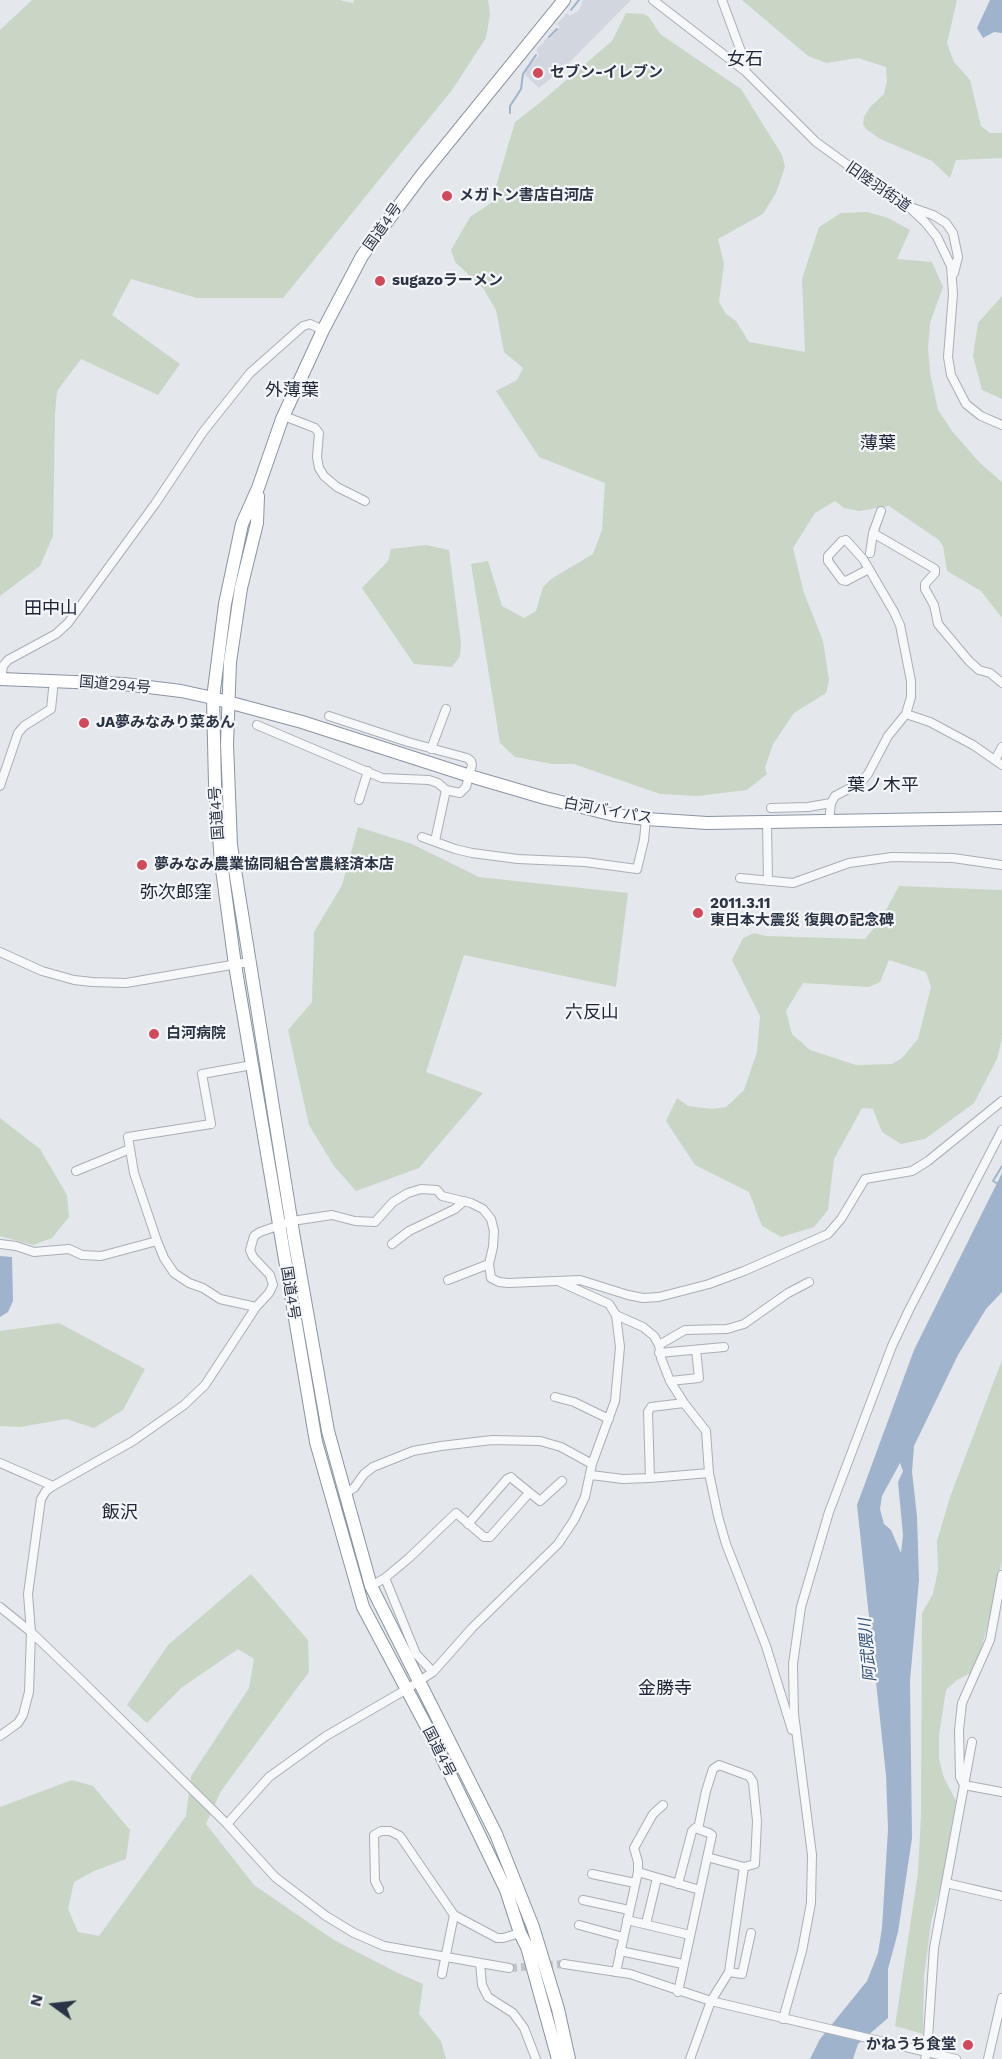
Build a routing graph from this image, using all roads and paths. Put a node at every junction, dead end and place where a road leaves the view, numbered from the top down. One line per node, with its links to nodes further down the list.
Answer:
1 (564, 0): 7 (highway, 国道4号)
2 (653, 0): 4 (street, 旧陸羽街道)
3 (722, 0): 4 (street)
4 (745, 70): 5 (street, 旧陸羽街道)
5 (909, 207): 6 (street, 旧陸羽街道); 6 (street)
6 (952, 283): 9 (street, 旧陸羽街道)
7 (323, 330): 8 (highway, 国道4号); 16 (street)
8 (284, 416): 10 (highway, 国道4号); 11 (street)
9 (1002, 425)
10 (258, 488): 19 (highway, 国道4号); 20 (highway, 国道4号)
11 (365, 501)
12 (881, 511): 13 (street)
13 (873, 533): 14 (street); 18 (street)
14 (870, 553)
15 (869, 569): 15 (street); 22 (street)
16 (1, 679): 17 (highway, 国道294号)
17 (54, 681): 19 (highway, 国道294号); 31 (street)
18 (1002, 683)
19 (213, 698): 20 (highway, 国道294号); 47 (highway, 国道4号)
20 (229, 703): 30 (highway, 白河バイパス); 46 (highway, 国道4号)
21 (446, 709): 26 (street)
22 (906, 714): 27 (street); 34 (street)
23 (329, 716): 26 (street)
24 (257, 725): 29 (street)
25 (1002, 747): 27 (street)
26 (431, 749): 30 (street)
27 (995, 760): 28 (street)
28 (1002, 765)
29 (368, 771): 32 (street); 33 (street)
30 (470, 776): 32 (street); 37 (highway, 白河バイパス)
31 (0, 786)
32 (446, 790): 41 (street)
33 (359, 800)
34 (831, 803): 35 (street); 39 (street)
35 (771, 808)
36 (1002, 818): 39 (highway, 白河バイパス)
37 (646, 819): 38 (highway, 白河バイパス); 41 (street)
38 (767, 822): 39 (highway, 白河バイパス); 44 (street)
39 (829, 822)
40 (422, 837): 41 (street)
41 (435, 841)
42 (1002, 865): 44 (street)
43 (740, 878): 44 (street)
44 (768, 881)
45 (0, 952): 47 (street)
46 (249, 962): 47 (street); 54 (highway, 国道4号)
47 (235, 965): 48 (highway, 国道4号)
48 (252, 1065): 51 (street); 55 (highway, 国道4号)
49 (1002, 1101): 61 (street)
50 (1002, 1130): 91 (street)
51 (130, 1149): 52 (street); 56 (street)
52 (76, 1172)
53 (464, 1201): 54 (street); 58 (street); 59 (street)
54 (292, 1221): 55 (street); 79 (highway, 国道4号)
55 (279, 1226): 63 (street); 89 (highway, 国道4号)
56 (157, 1241): 57 (street); 63 (street)
57 (0, 1244)
58 (392, 1244)
59 (489, 1264): 60 (street); 61 (street)
60 (448, 1280)
61 (557, 1280): 64 (street)
62 (809, 1282): 66 (street)
63 (256, 1307): 78 (street)
64 (616, 1315): 66 (street); 71 (street)
65 (724, 1347): 67 (street)
66 (659, 1349): 67 (street); 68 (street)
67 (696, 1350): 68 (street)
68 (670, 1381): 70 (street)
69 (555, 1397): 71 (street)
70 (684, 1403): 74 (street); 76 (street)
71 (609, 1419): 73 (street)
72 (0, 1463): 78 (street)
73 (592, 1464): 75 (street); 79 (street)
74 (709, 1473): 76 (street); 91 (street)
75 (591, 1475): 76 (street); 87 (street)
76 (650, 1478)
77 (562, 1481): 80 (street)
78 (53, 1486): 86 (street)
79 (345, 1493): 84 (highway, 国道4号)
80 (529, 1493): 81 (street); 81 (street)
81 (468, 1524): 83 (street)
82 (1002, 1575): 93 (street)
83 (385, 1578): 84 (street); 87 (street)
84 (371, 1586): 88 (highway, 国道4号)
85 (0, 1607): 86 (street)
86 (31, 1632): 90 (street); 96 (street)
87 (433, 1672): 88 (street)
88 (418, 1682): 89 (street); 135 (highway, 国道4号)
89 (407, 1689): 96 (street); 115 (highway, 国道4号)
90 (2, 1733)
91 (795, 1736): 131 (street)
92 (972, 1742): 93 (street)
93 (964, 1785): 94 (street); 104 (street)
94 (1002, 1792)
95 (663, 1805): 100 (street)
96 (226, 1824): 120 (street)
97 (698, 1829): 98 (street); 99 (street); 105 (street)
98 (707, 1857): 99 (street); 107 (street)
99 (744, 1867): 126 (street)
100 (638, 1872): 102 (street); 103 (street)
101 (592, 1874): 103 (street)
102 (657, 1878): 105 (street); 113 (street)
103 (635, 1883): 110 (street)
104 (946, 1883): 108 (street); 132 (street)
105 (678, 1884): 107 (street)
106 (379, 1889): 111 (street)
107 (700, 1890): 117 (street)
108 (1002, 1896)
109 (583, 1900): 110 (street)
110 (629, 1910): 112 (street)
111 (454, 1915): 115 (street); 120 (street)
112 (627, 1920): 113 (street); 118 (street)
113 (646, 1924): 117 (street)
114 (579, 1925): 118 (street)
115 (520, 1933): 134 (highway, 国道4号)
116 (751, 1933): 126 (street)
117 (690, 1935): 123 (street)
118 (623, 1936): 119 (street)
119 (620, 1952): 123 (street); 125 (street)
120 (445, 1958): 121 (street); 127 (street)
121 (480, 1963): 124 (street); 133 (street)
122 (564, 1964): 125 (street)
123 (683, 1964): 128 (street)
124 (508, 1968)
125 (616, 1972): 128 (street)
126 (729, 1972): 130 (street)
127 (442, 1974)
128 (678, 1992): 130 (street)
129 (1002, 1998): 138 (street)
130 (711, 2001): 131 (street); 136 (street)
131 (783, 2019): 132 (street)
132 (924, 2054): 137 (street)
133 (536, 2059)
134 (558, 2059)
135 (569, 2059)
136 (690, 2059)
137 (956, 2059)
138 (988, 2059)

